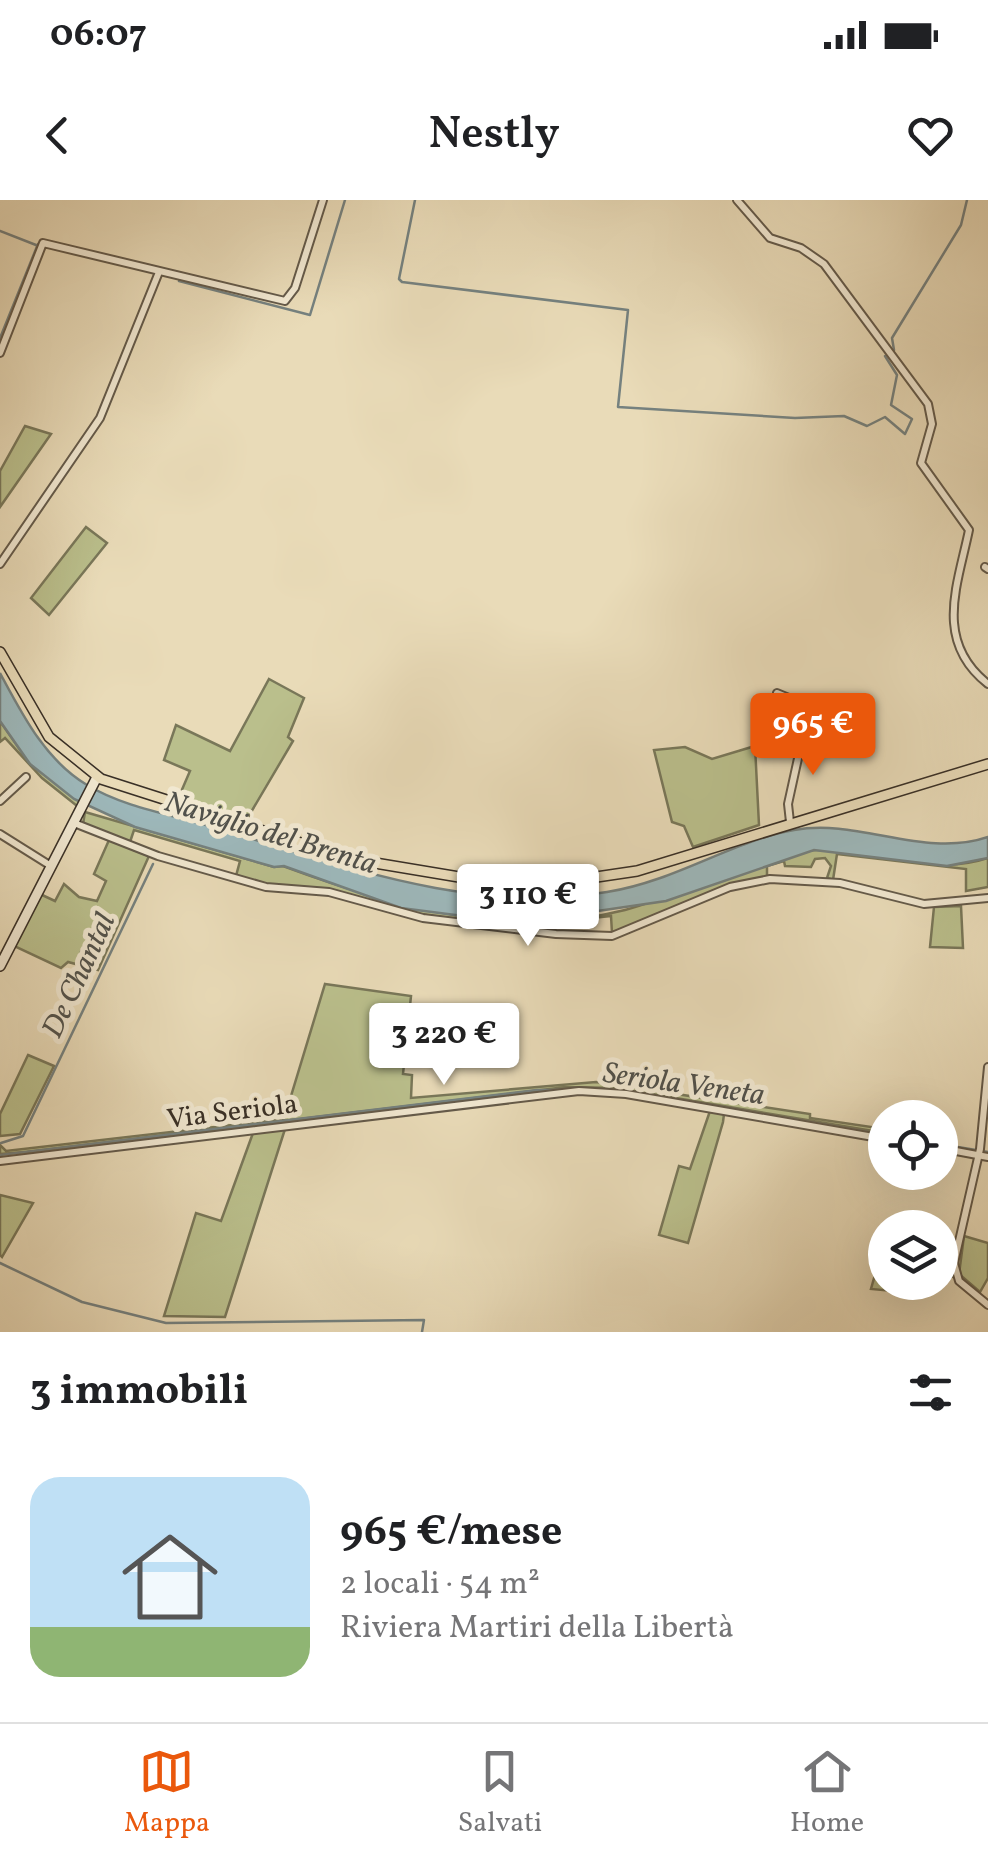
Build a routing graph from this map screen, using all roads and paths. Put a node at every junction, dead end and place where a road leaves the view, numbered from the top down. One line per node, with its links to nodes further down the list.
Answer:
1 (322, 200): 3 (street)
2 (738, 200): 7 (street)
3 (160, 272): 4 (street); 5 (street)
4 (0, 353)
5 (0, 564)
6 (0, 652): 11 (main road)
7 (988, 684)
8 (776, 693): 13 (street)
9 (988, 764): 13 (main road)
10 (26, 777): 12 (street)
11 (95, 782): 13 (main road); 14 (main road)
12 (0, 801)
13 (790, 822)
14 (74, 823): 16 (main road); 17 (street)
15 (0, 834): 16 (street)
16 (51, 866): 18 (main road)
17 (988, 898)
18 (0, 966)
19 (988, 1068): 21 (street)
20 (868, 1136): 22 (street, Via Seriola)
21 (982, 1154): 23 (street)
22 (0, 1161)
23 (988, 1305)

